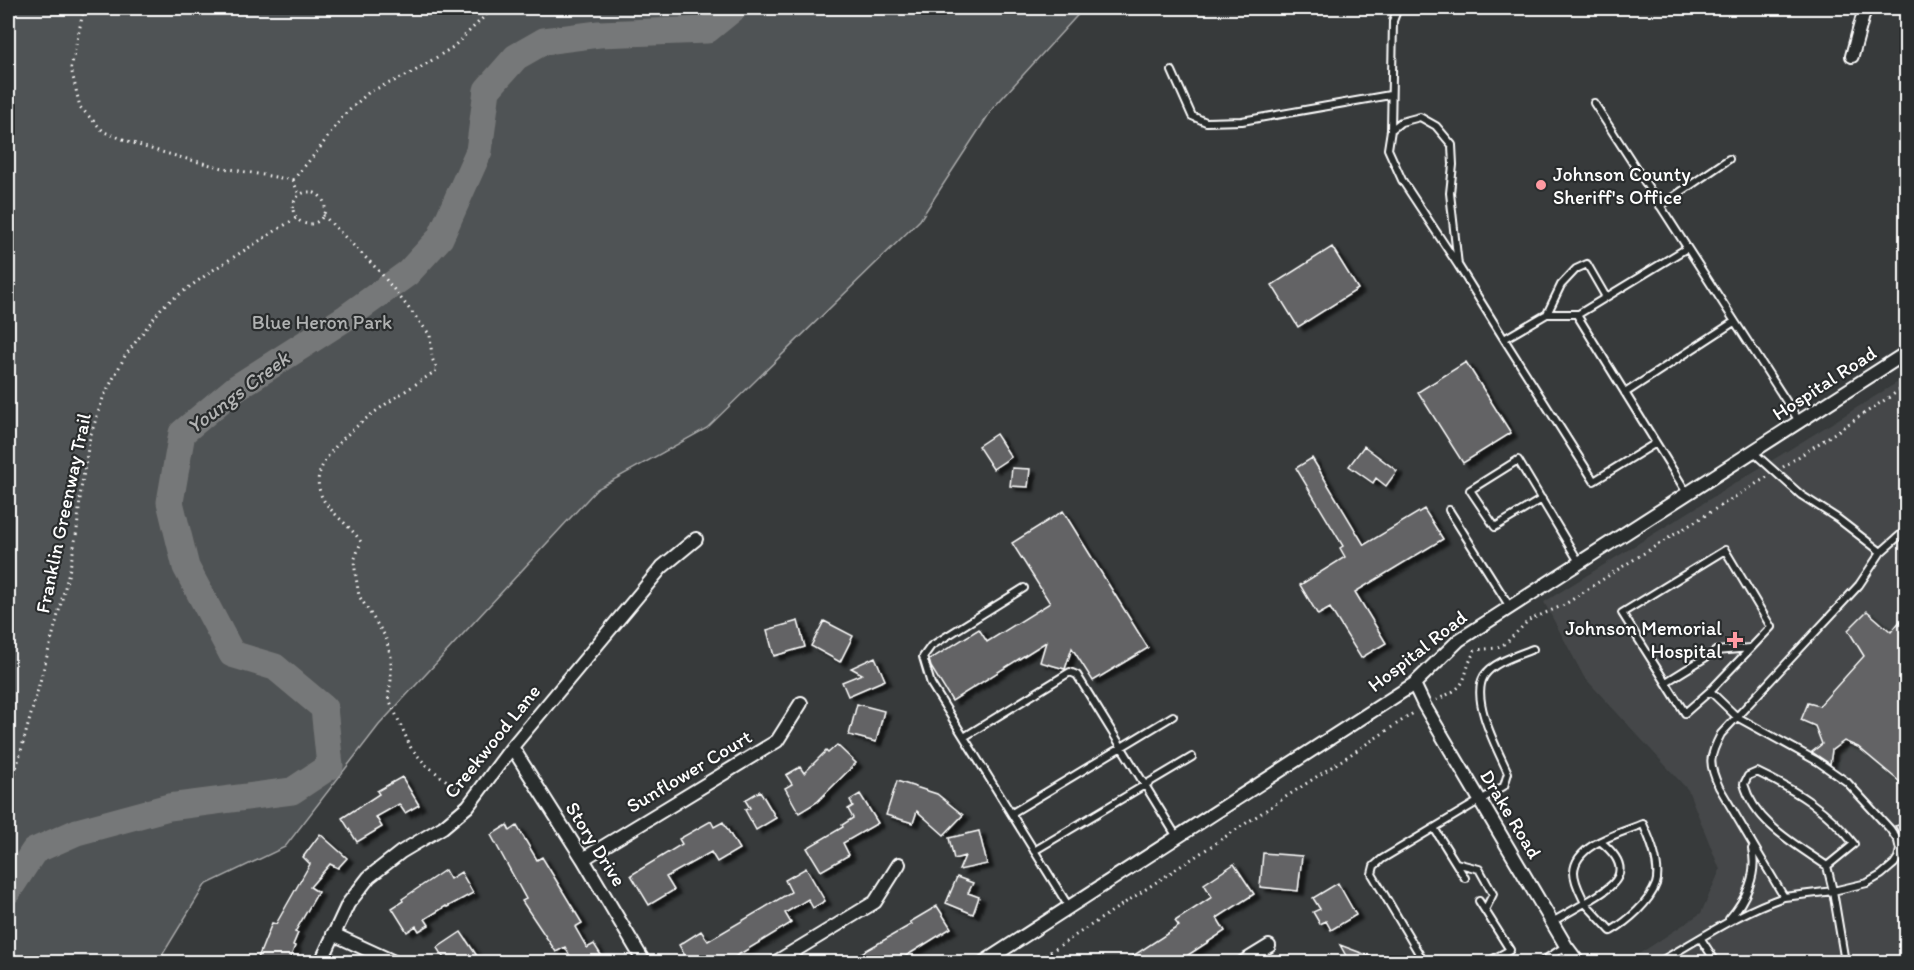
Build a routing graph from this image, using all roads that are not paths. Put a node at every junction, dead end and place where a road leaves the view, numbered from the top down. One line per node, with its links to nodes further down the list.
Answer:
1 (1398, 8): 5 (lane)
2 (1865, 8): 3 (street)
3 (1852, 56)
4 (1172, 71): 5 (lane)
5 (1390, 95): 7 (lane)
6 (1594, 103): 9 (lane)
7 (1391, 130): 11 (lane); 11 (lane)
8 (1729, 159): 9 (lane)
9 (1660, 206): 10 (lane)
10 (1686, 248): 12 (lane); 15 (lane)
11 (1458, 265): 16 (lane)
12 (1606, 297): 13 (lane); 14 (lane)
13 (1547, 314): 14 (lane); 16 (lane)
14 (1578, 314): 18 (lane)
15 (1734, 322): 18 (lane); 19 (lane)
16 (1504, 339): 20 (lane)
17 (1906, 353): 19 (street, Hospital Road)
18 (1625, 393): 20 (lane)
19 (1799, 422): 21 (street, Hospital Road)
20 (1656, 443): 22 (lane)
21 (1752, 451): 22 (street, Hospital Road); 27 (lane)
22 (1687, 494): 28 (street, Hospital Road)
23 (1542, 499): 23 (lane); 28 (lane)
24 (1449, 510): 30 (lane)
25 (1906, 530): 27 (lane)
26 (696, 539): 40 (street, Creekwood Lane)
27 (1881, 552): 38 (lane)
28 (1579, 562): 30 (street, Hospital Road)
29 (1024, 588): 39 (lane)
30 (1510, 607): 34 (street, Hospital Road)
31 (1750, 648): 33 (lane); 33 (lane); 35 (lane)
32 (1533, 649): 44 (lane)
33 (1666, 682): 35 (lane)
34 (1414, 684): 44 (street, Drake Road); 47 (street, Hospital Road)
35 (1710, 691): 38 (lane)
36 (801, 703): 51 (street, Sunflower Court)
37 (1173, 717): 41 (lane)
38 (1737, 717): 49 (lane); 56 (lane)
39 (964, 736): 41 (lane); 45 (lane)
40 (512, 747): 51 (street, Story Drive); 64 (street, Creekwood Lane)
41 (1121, 747): 43 (lane); 45 (lane)
42 (1192, 757): 43 (lane)
43 (1144, 785): 47 (lane); 50 (lane)
44 (1480, 801): 46 (lane); 62 (street, Drake Road)
45 (1011, 813): 50 (lane)
46 (1434, 828): 52 (lane); 74 (lane)
47 (1177, 837): 60 (street, Hospital Road)
48 (1601, 842): 59 (lane); 59 (lane); 59 (lane)
49 (1750, 842): 57 (lane); 63 (lane)
50 (1034, 851): 60 (lane)
51 (583, 859): 70 (street, Story Drive)
52 (1456, 863): 55 (lane); 61 (lane)
53 (899, 864): 71 (street)
54 (1827, 866): 54 (lane); 56 (lane)
55 (1465, 878)
56 (1833, 891): 57 (lane); 80 (lane)
57 (1784, 897): 63 (lane)
58 (1479, 901): 61 (lane)
59 (1585, 903): 62 (lane)
60 (1069, 907): 72 (street, Hospital Road)
61 (1485, 910): 75 (lane)
62 (1552, 922): 67 (street, Drake Road)
63 (1725, 924): 65 (lane)
64 (333, 934): 68 (street, Creekwood Lane); 69 (street)
65 (1701, 939): 78 (lane); 79 (lane)
66 (1269, 946): 73 (street)
67 (1566, 946): 76 (lane); 77 (street, Drake Road)
68 (321, 963)
69 (394, 963)
70 (644, 963)
71 (776, 963)
72 (984, 963)
73 (1243, 963)
74 (1424, 963)
75 (1488, 963)
76 (1541, 963)
77 (1578, 963)
78 (1659, 963)
79 (1716, 963)
80 (1845, 963)

